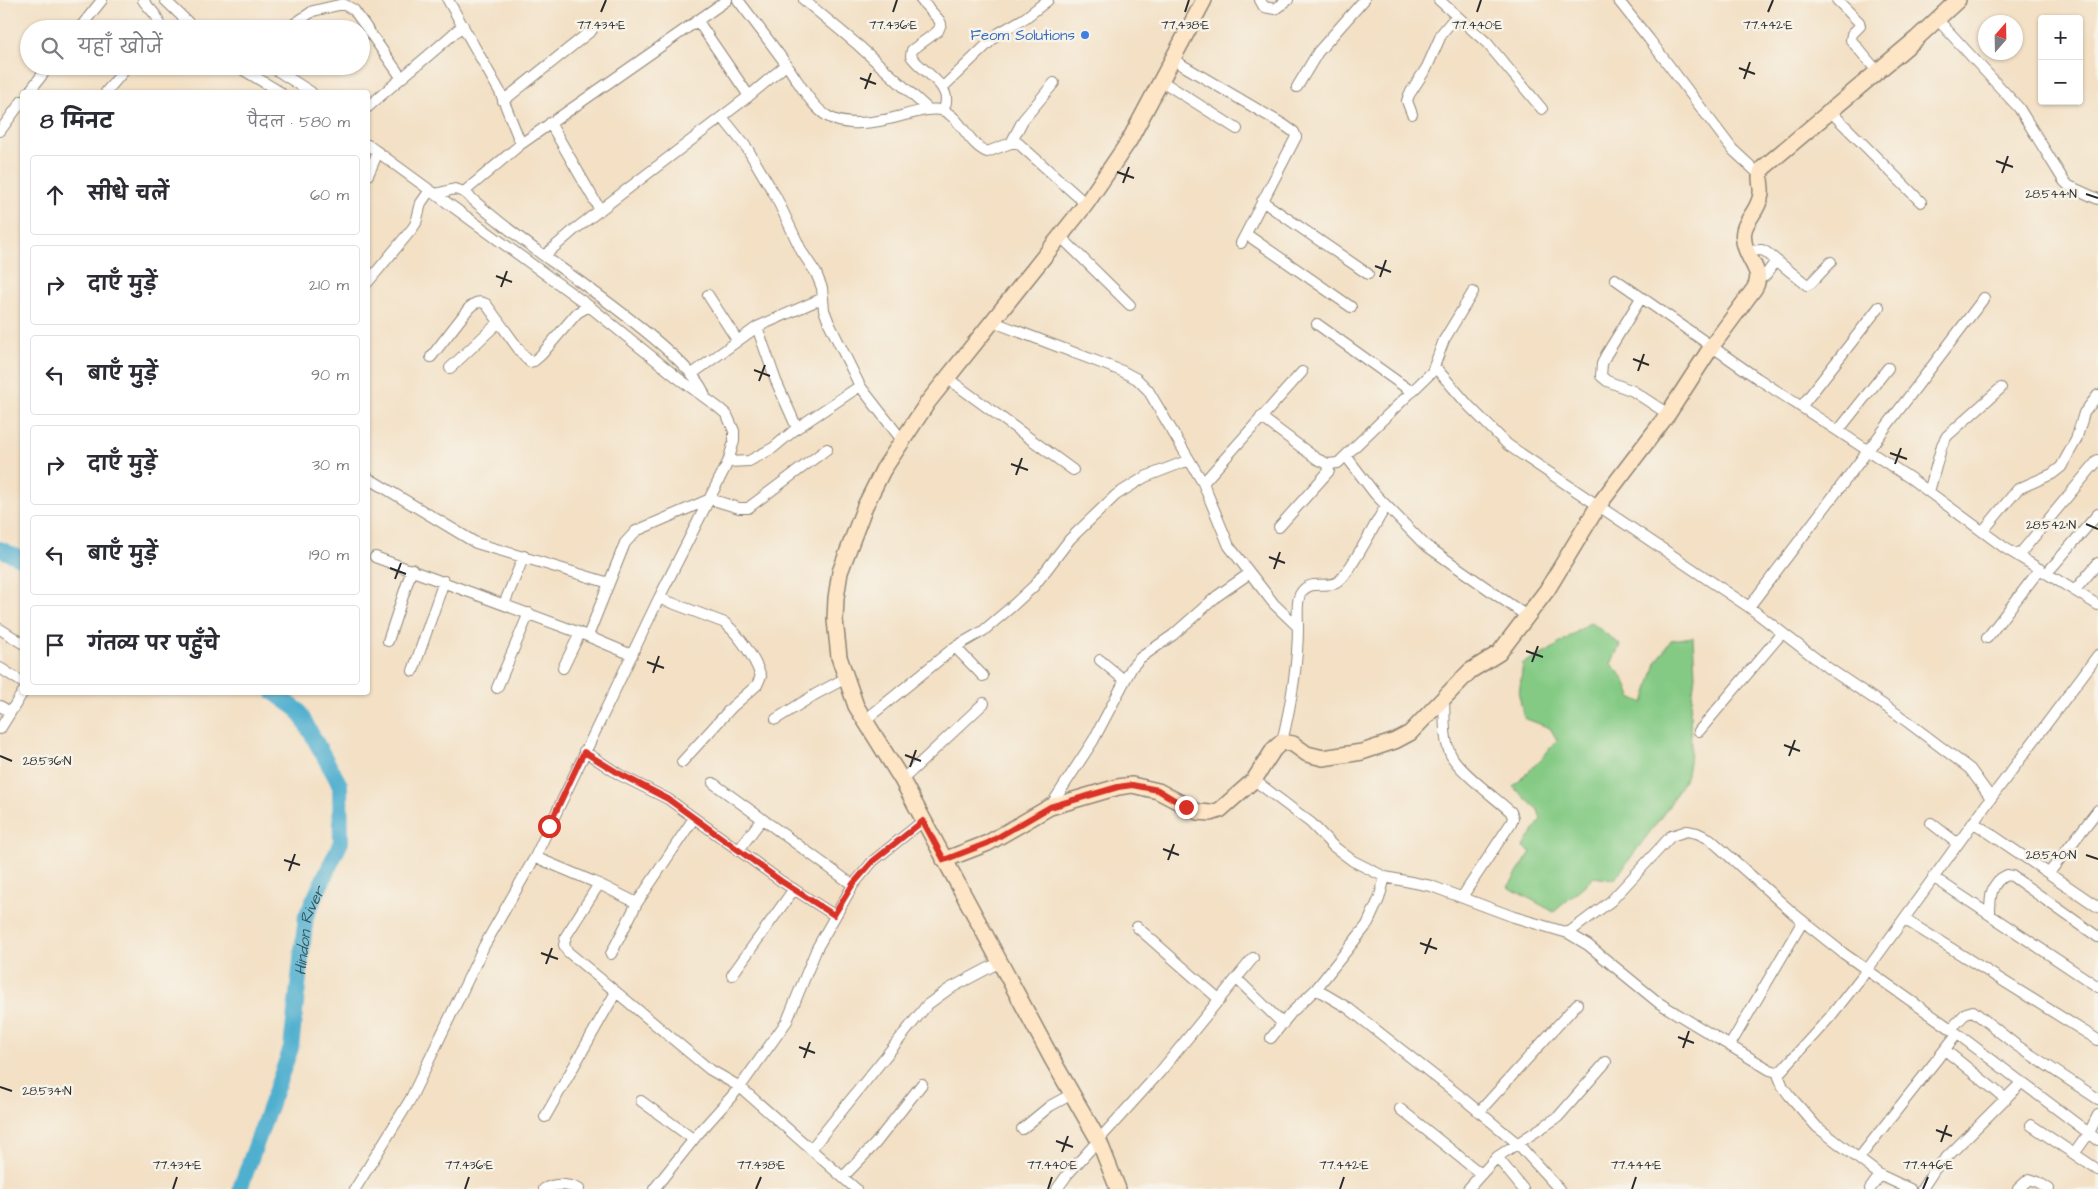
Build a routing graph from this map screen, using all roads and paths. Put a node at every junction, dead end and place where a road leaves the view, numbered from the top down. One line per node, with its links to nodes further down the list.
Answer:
1 (102, 0): 20 (street)
2 (143, 0): 21 (street)
3 (165, 0): 22 (street)
4 (448, 0): 26 (street)
5 (727, 0): 25 (street)
6 (738, 0): 30 (street)
7 (804, 0): 49 (street)
8 (921, 0): 40 (street)
9 (1048, 0): 40 (street)
10 (1204, 0): 29 (street)
11 (1260, 0): 12 (street)
12 (1288, 0)
13 (1364, 0): 39 (street)
14 (1439, 0): 18 (street)
15 (1618, 0): 63 (street)
16 (1837, 0): 31 (street)
17 (1958, 0): 19 (street)
18 (1456, 16): 50 (street); 53 (street)
19 (1937, 19): 31 (street); 66 (street)
20 (86, 20)
21 (159, 20)
22 (186, 20)
23 (300, 20): 24 (street)
24 (361, 20)
25 (698, 20): 45 (street); 55 (street)
26 (463, 26): 36 (street); 46 (street)
27 (592, 30): 46 (street)
28 (370, 32): 36 (street)
29 (1172, 59): 37 (street); 67 (street)
30 (786, 64): 45 (street); 49 (street)
31 (1877, 71): 52 (street)
32 (42, 75): 41 (street)
33 (120, 75): 42 (street)
34 (252, 75): 43 (street)
35 (284, 75): 44 (street)
36 (402, 77): 48 (street)
37 (1160, 80): 56 (street); 69 (street)
38 (1054, 83): 58 (street)
39 (1297, 87)
40 (942, 88): 51 (street)
41 (31, 90)
42 (108, 90)
43 (277, 90)
44 (307, 90)
45 (749, 96): 54 (street)
46 (503, 101): 59 (street)
47 (20, 104): 57 (street)
48 (370, 105)
49 (928, 109): 51 (street)
50 (1542, 109)
51 (943, 110): 58 (street)
52 (1830, 111): 63 (street); 68 (street)
53 (1412, 114)
54 (722, 116): 70 (street); 82 (street)
55 (550, 123): 59 (street); 70 (street)
56 (1237, 129)
57 (0, 131)
58 (1011, 143): 69 (street)
59 (521, 144): 65 (street)
60 (370, 146): 61 (street)
61 (378, 152): 62 (street); 64 (street)
62 (370, 170)
63 (1759, 174): 72 (street)
64 (433, 192): 65 (street); 79 (street); 86 (street)
65 (464, 192): 73 (street)
66 (2098, 199)
67 (1262, 201): 76 (street); 87 (street)
68 (1920, 202)
69 (1086, 204): 71 (street)
70 (600, 210): 73 (street)
71 (1060, 236): 85 (street); 89 (street)
72 (1746, 251): 74 (street); 77 (street)
73 (544, 256): 100 (street)
74 (1776, 261): 75 (street); 77 (street)
75 (1831, 262)
76 (1368, 274)
77 (1759, 275): 94 (street)
78 (1615, 279): 83 (street)
79 (370, 280)
80 (1474, 292): 96 (street)
81 (708, 295): 93 (street)
82 (823, 298): 92 (street); 102 (street)
83 (1642, 298): 94 (street); 108 (street)
84 (1984, 298): 114 (street)
85 (1130, 305)
86 (589, 306): 90 (street); 106 (street)
87 (1351, 307)
88 (1879, 307): 107 (street)
89 (991, 321): 101 (street); 116 (street)
90 (499, 322): 95 (street); 97 (street)
91 (1317, 324): 104 (street)
92 (757, 327): 93 (street); 110 (street)
93 (737, 340): 100 (street)
94 (1712, 346): 107 (street); 108 (street)
95 (431, 357)
96 (1435, 367): 104 (street); 127 (street)
97 (450, 368)
98 (1888, 368): 111 (street)
99 (1302, 372): 109 (street)
100 (692, 374): 106 (street)
101 (947, 378): 112 (street); 120 (street)
102 (860, 386): 110 (street); 112 (street)
103 (2001, 388): 124 (street)
104 (1412, 392): 115 (street)
105 (2098, 395): 130 (street)
106 (705, 397): 118 (street)
107 (1801, 407): 111 (street)
108 (1668, 414): 127 (street)
109 (1261, 417): 119 (street); 123 (street)
110 (798, 428): 118 (street)
111 (1838, 431): 114 (street)
112 (902, 440): 162 (street)
113 (827, 449): 125 (street)
114 (1867, 450): 124 (street); 144 (street)
115 (1346, 456): 119 (street); 126 (street)
116 (1190, 460): 123 (street); 154 (street)
117 (2098, 460): 121 (street)
118 (728, 462): 125 (street)
119 (1328, 464): 129 (street)
120 (1073, 470)
121 (2094, 471): 132 (street)
122 (370, 479): 131 (street)
123 (1203, 483): 137 (street)
124 (1929, 492): 130 (street)
125 (710, 500): 139 (street); 141 (street)
126 (1386, 506): 146 (street); 147 (street)
127 (1598, 506): 144 (street); 146 (street)
128 (2098, 514): 136 (street)
129 (1279, 527)
130 (1983, 531): 132 (street)
131 (524, 556): 139 (street); 142 (street)
132 (2018, 556): 136 (street)
133 (375, 557): 135 (street)
134 (2098, 564): 140 (street)
135 (412, 569): 138 (street); 152 (street)
136 (2043, 571): 140 (street); 151 (street)
137 (1250, 573): 147 (street); 163 (street)
138 (444, 581): 142 (street); 160 (street)
139 (609, 583): 150 (street)
140 (2075, 590): 143 (street)
141 (659, 598): 155 (street); 177 (street)
142 (504, 604): 145 (street)
143 (2098, 605)
144 (1749, 607): 149 (street)
145 (529, 613): 150 (street); 165 (street)
146 (1528, 617): 167 (street)
147 (1298, 627): 175 (street)
148 (0, 628): 153 (street)
149 (1782, 632): 174 (street); 181 (street)
150 (584, 634): 155 (street); 159 (street)
151 (1987, 638)
152 (388, 641)
153 (20, 642)
154 (955, 647): 161 (street); 172 (street)
155 (632, 655): 176 (street)
156 (2098, 655): 181 (street)
157 (1100, 660): 163 (street)
158 (0, 668): 164 (street)
159 (563, 668)
160 (413, 670)
161 (983, 676)
162 (846, 678): 171 (street); 172 (street)
163 (1124, 680): 182 (street)
164 (20, 681)
165 (497, 688)
166 (21, 695): 170 (street)
167 (1444, 699): 175 (street); 199 (street)
168 (984, 703): 178 (street)
169 (0, 706): 170 (street)
170 (10, 712): 173 (street)
171 (776, 719)
172 (864, 721): 178 (street)
173 (0, 729)
174 (1699, 731)
175 (1282, 742): 179 (street)
176 (584, 752): 184 (street); 191 (street)
177 (682, 762)
178 (902, 780): 186 (street)
179 (1254, 780): 182 (street); 194 (street)
180 (712, 783): 185 (street)
181 (1990, 798): 187 (street)
182 (1050, 807): 192 (street)
183 (2098, 810): 193 (street)
184 (694, 818): 190 (street); 200 (street)
185 (762, 819): 190 (street); 197 (street)
186 (923, 821): 192 (street); 197 (street)
187 (1974, 822): 189 (street); 193 (street)
188 (1931, 823): 189 (street)
189 (1958, 844): 195 (street)
190 (738, 851): 198 (street)
191 (535, 857): 196 (street); 254 (street)
192 (944, 860): 211 (street)
193 (2049, 874): 201 (street)
194 (1385, 877): 199 (street); 216 (street)
195 (1934, 877): 202 (street); 204 (street)
196 (599, 884): 200 (street); 217 (street)
197 (853, 884): 203 (street)
198 (794, 889): 203 (street); 213 (street)
199 (1462, 897): 207 (street)
200 (637, 903): 209 (street)
201 (2098, 907)
202 (1990, 914): 208 (street); 215 (street)
203 (834, 915): 230 (street)
204 (1904, 919): 212 (street); 223 (street)
205 (1803, 921): 207 (street); 212 (street); 224 (street)
206 (1137, 927): 218 (street)
207 (1568, 933): 224 (street)
208 (2098, 937)
209 (611, 954)
210 (1253, 958): 214 (street)
211 (1000, 962): 231 (street); 246 (street)
212 (1867, 970): 221 (street); 227 (street)
213 (732, 975)
214 (1237, 979): 218 (street); 220 (street)
215 (2098, 987)
216 (1316, 989): 220 (street); 236 (street)
217 (616, 992): 230 (street); 238 (street)
218 (1220, 1000): 244 (street)
219 (1577, 1004): 236 (street)
220 (1283, 1024): 222 (street)
221 (1954, 1032): 225 (street); 228 (street); 233 (street)
222 (1271, 1038)
223 (2098, 1040)
224 (1730, 1045): 227 (street)
225 (1945, 1050): 232 (street); 249 (street)
226 (1606, 1062): 245 (street)
227 (1777, 1072): 249 (street)
228 (2022, 1082): 232 (street); 241 (street)
229 (922, 1084): 253 (street)
230 (740, 1086): 242 (street); 246 (street)
231 (1072, 1094): 240 (street); 244 (street)
232 (2006, 1099): 266 (street)
233 (2098, 1099)
234 (641, 1101): 242 (street)
235 (1400, 1108): 251 (street)
236 (1479, 1112): 245 (street)
237 (2098, 1115): 241 (street)
238 (545, 1117)
239 (2031, 1125): 247 (street)
240 (1022, 1129)
241 (2089, 1133): 243 (street); 247 (street)
242 (693, 1139): 257 (street)
243 (2098, 1140)
244 (1098, 1141): 259 (street); 260 (street)
245 (1518, 1144): 248 (street); 263 (street)
246 (811, 1149): 253 (street)
247 (2074, 1154): 250 (street)
248 (1497, 1157): 251 (street); 262 (street)
249 (1859, 1158): 252 (street)
250 (2098, 1170)
251 (1481, 1174): 261 (street)
252 (1880, 1175): 264 (street); 265 (street)
253 (843, 1178): 258 (street)
254 (355, 1189)
255 (544, 1189): 256 (street)
256 (578, 1189)
257 (654, 1189)
258 (856, 1189)
259 (1057, 1189)
260 (1118, 1189)
261 (1468, 1189)
262 (1523, 1189)
263 (1559, 1189)
264 (1870, 1189)
265 (1910, 1189)
266 (1922, 1189)
267 (2018, 1189): 268 (street)
268 (2048, 1189)

